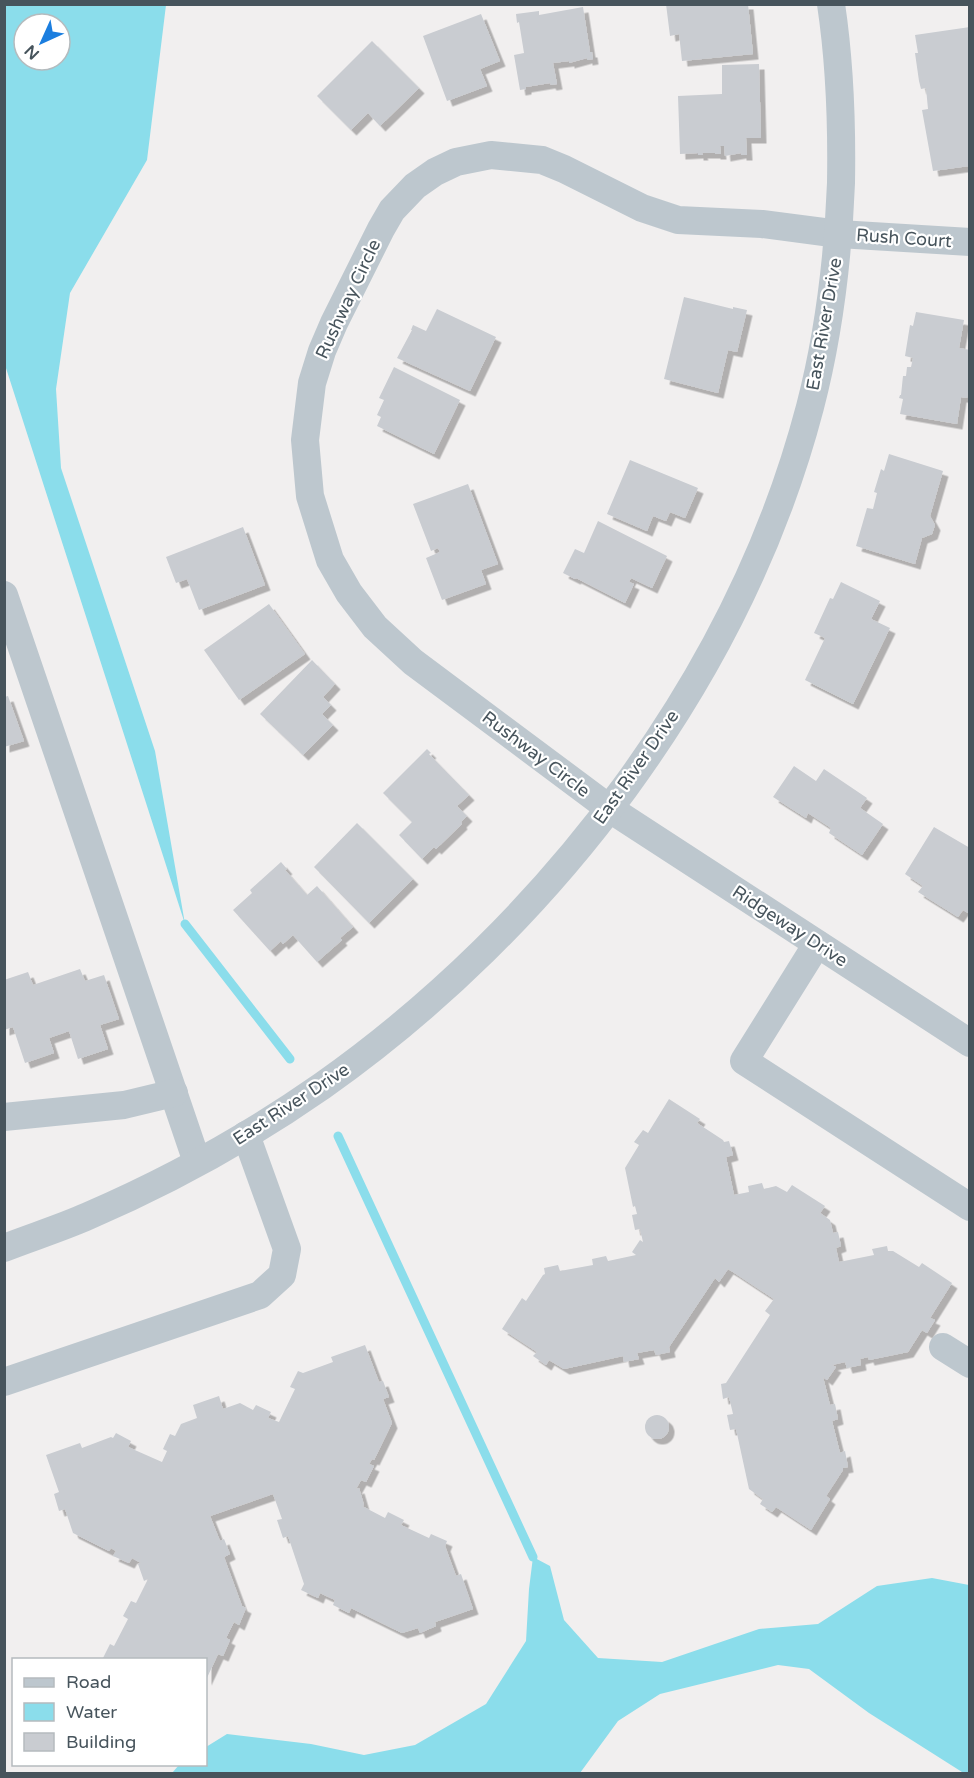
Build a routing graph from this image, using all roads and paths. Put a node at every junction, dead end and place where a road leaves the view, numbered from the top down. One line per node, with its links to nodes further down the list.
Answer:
1 (831, 4): 2 (street, East River Drive)
2 (839, 234): 3 (street, Rush Court); 6 (street, East River Drive); 6 (street, Rushway Circle)
3 (969, 242)
4 (4, 595): 5 (street)
5 (10, 629): 9 (street)
6 (610, 809): 7 (street, Ridgeway Drive); 11 (street, East River Drive)
7 (817, 944): 8 (street, Ridgeway Drive); 13 (street)
8 (969, 1043)
9 (174, 1093): 10 (street); 12 (street)
10 (4, 1117)
11 (246, 1135): 12 (street, East River Drive); 17 (street)
12 (197, 1162): 14 (street, East River Drive)
13 (969, 1207)
14 (4, 1248)
15 (943, 1347): 16 (street)
16 (969, 1364)
17 (4, 1382)

